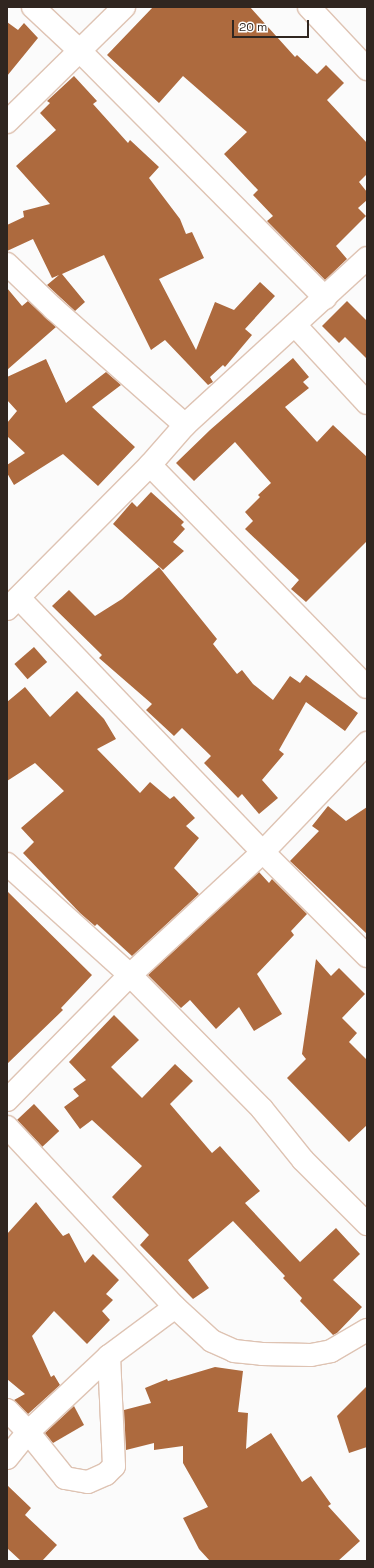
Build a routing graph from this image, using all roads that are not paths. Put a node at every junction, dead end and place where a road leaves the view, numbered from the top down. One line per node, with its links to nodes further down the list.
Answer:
1 (33, 7): 4 (street)
2 (124, 7): 4 (street)
3 (309, 7): 5 (street)
4 (80, 52): 6 (street); 9 (street)
5 (367, 68)
6 (7, 122)
7 (367, 258): 9 (street)
8 (7, 264): 12 (street)
9 (325, 298): 10 (street)
10 (295, 325): 11 (street); 12 (street)
11 (367, 403)
12 (185, 425): 13 (street)
13 (150, 465): 14 (street); 15 (street)
14 (13, 604): 17 (street)
15 (367, 687)
16 (367, 743): 17 (street)
17 (263, 852): 19 (street); 20 (street)
18 (7, 864): 20 (street)
19 (367, 956)
20 (130, 975): 21 (street); 23 (street)
21 (7, 1100)
22 (7, 1128): 24 (street)
23 (367, 1224)
24 (175, 1307): 25 (street); 26 (street)
25 (367, 1330)
26 (109, 1356): 28 (street); 28 (street)
27 (7, 1410): 28 (street)
28 (28, 1432): 29 (street)
29 (7, 1458)

